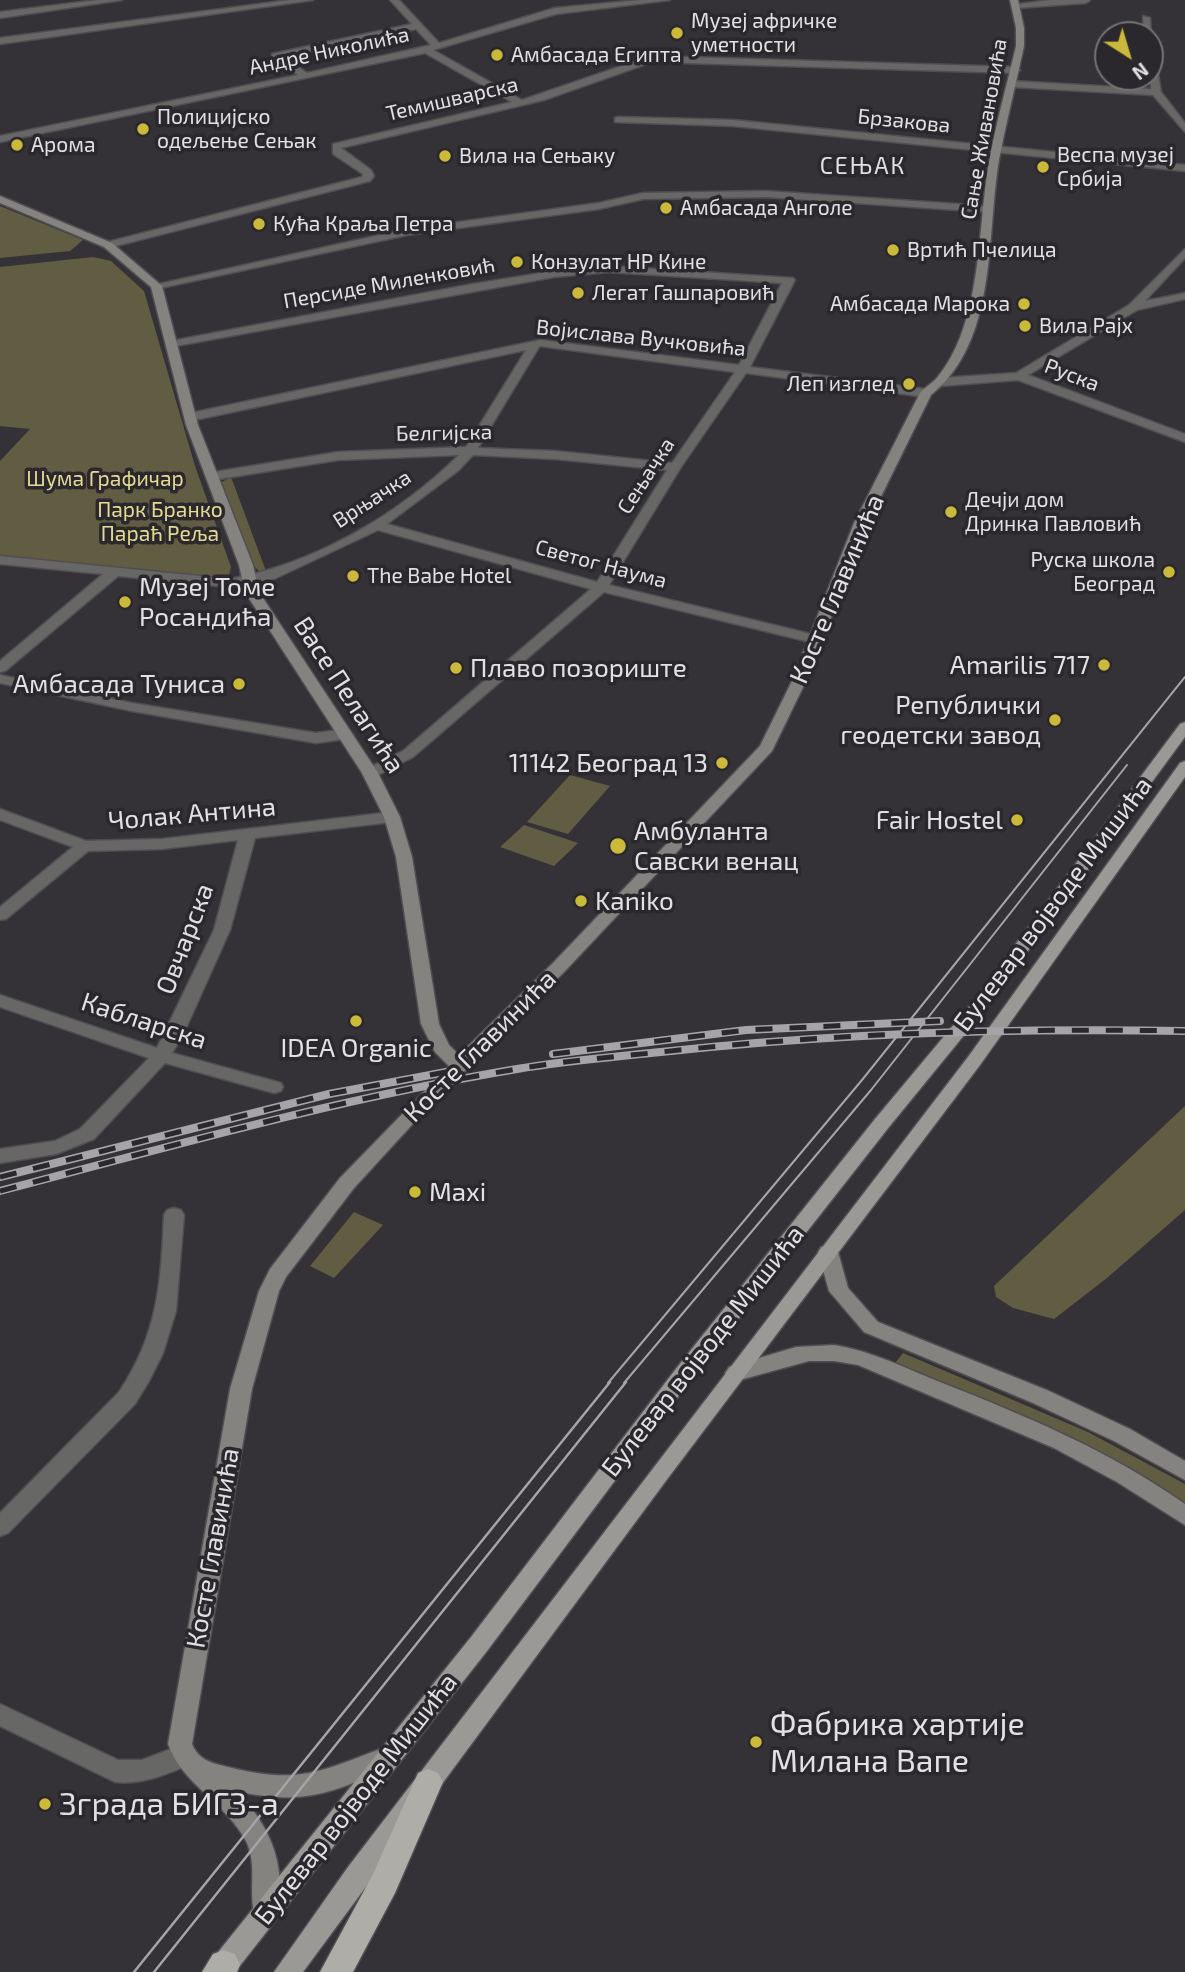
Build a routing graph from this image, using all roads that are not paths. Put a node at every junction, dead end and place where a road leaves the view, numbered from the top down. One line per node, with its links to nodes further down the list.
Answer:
1 (20, 0): 8 (street)
2 (118, 0): 8 (street)
3 (309, 0): 13 (street)
4 (394, 0): 12 (street)
5 (666, 0): 14 (street, Андре Николића)
6 (1086, 0): 7 (street)
7 (1015, 2): 16 (street, Сање Живановића)
8 (28, 11): 9 (street)
9 (0, 15)
10 (1146, 18): 11 (street)
11 (1146, 21)
12 (417, 26): 14 (street); 17 (street)
13 (0, 41)
14 (437, 46): 15 (street, Андре Николића)
15 (426, 50): 17 (street, Андре Николића); 20 (street)
16 (1015, 70): 18 (street, Сање Живановића); 20 (street, Темишварска)
17 (306, 76): 23 (street, Андре Николића)
18 (1012, 84): 19 (street); 24 (street, Сање Живановића)
19 (1156, 92): 22 (street)
20 (521, 103): 28 (street, Темишварска)
21 (618, 120): 24 (street, Брзакова)
22 (1185, 129)
23 (0, 139)
24 (997, 149): 25 (street, Брзакова); 27 (street, Сање Живановића)
25 (1185, 168)
26 (0, 199): 28 (street)
27 (988, 209): 31 (street); 38 (street, Сање Живановића)
28 (108, 245): 31 (street)
29 (1185, 252): 33 (street)
30 (616, 270): 34 (street, Персиде Миленковић); 36 (street, Сењачка)
31 (156, 286): 34 (street, Васе Пелагића)
32 (1185, 296): 33 (street)
33 (1133, 307): 37 (street)
34 (170, 344): 40 (street, Васе Пелагића)
35 (535, 344): 36 (street, Војислава Вучковића); 40 (street, Војислава Вучковића); 44 (street, Врњачка)
36 (743, 369): 39 (street, Војислава Вучковића); 45 (street, Сењачка)
37 (1019, 376): 38 (street, Руска); 42 (street, Руска)
38 (940, 382): 39 (street, Косте Главинића)
39 (926, 393): 52 (street, Косте Главинића)
40 (190, 417): 46 (street, Васе Пелагића)
41 (1185, 421): 42 (street)
42 (1169, 433): 43 (street, Руска)
43 (1185, 438)
44 (470, 451): 45 (street, Белгијска); 46 (street, Белгијска); 47 (street, Врњачка)
45 (675, 467): 51 (street, Сењачка)
46 (213, 476): 50 (street, Васе Пелагића)
47 (378, 526): 50 (street, Врњачка); 51 (street, Светог Наума)
48 (0, 560): 49 (street, Врњачка)
49 (116, 571): 50 (street, Врњачка); 53 (street)
50 (248, 582): 56 (street, Васе Пелагића)
51 (601, 587): 52 (street, Светог Наума); 58 (street, Сењачка)
52 (814, 639): 66 (street, Косте Главинића)
53 (0, 668)
54 (0, 680): 56 (street)
55 (1185, 727): 76 (main road, Булевар војводе Мишића)
56 (345, 734): 58 (street, Васе Пелагића)
57 (1185, 766): 70 (main road, Булевар војводе Мишића)
58 (370, 773): 60 (street, Васе Пелагића)
59 (0, 814): 62 (street, Чолак Антина)
60 (392, 817): 61 (street, Чолак Антина); 66 (street, Васе Пелагића)
61 (247, 836): 62 (street, Чолак Антина); 65 (street, Овчарска)
62 (84, 846): 63 (street)
63 (0, 915)
64 (0, 1001): 65 (street, Кабларска)
65 (161, 1056): 67 (street, Кабларска); 68 (street, Овчарска)
66 (460, 1066): 77 (street, Косте Главинића)
67 (274, 1087)
68 (0, 1156)
69 (174, 1215): 74 (street)
70 (828, 1252): 71 (main road, Булевар војводе Мишића); 72 (street)
71 (736, 1373): 73 (street); 78 (main road, Булевар војводе Мишића)
72 (1185, 1471)
73 (1185, 1516)
74 (0, 1527)
75 (0, 1714): 77 (street)
76 (386, 1758): 77 (street); 79 (main road, Булевар војводе Мишића)
77 (192, 1763): 79 (street)
78 (428, 1782): 81 (main road, Булевар војводе Мишића); 82 (highway)
79 (266, 1912): 80 (main road, Булевар војводе Мишића)
80 (221, 1970)
81 (287, 1972)
82 (336, 1972)

